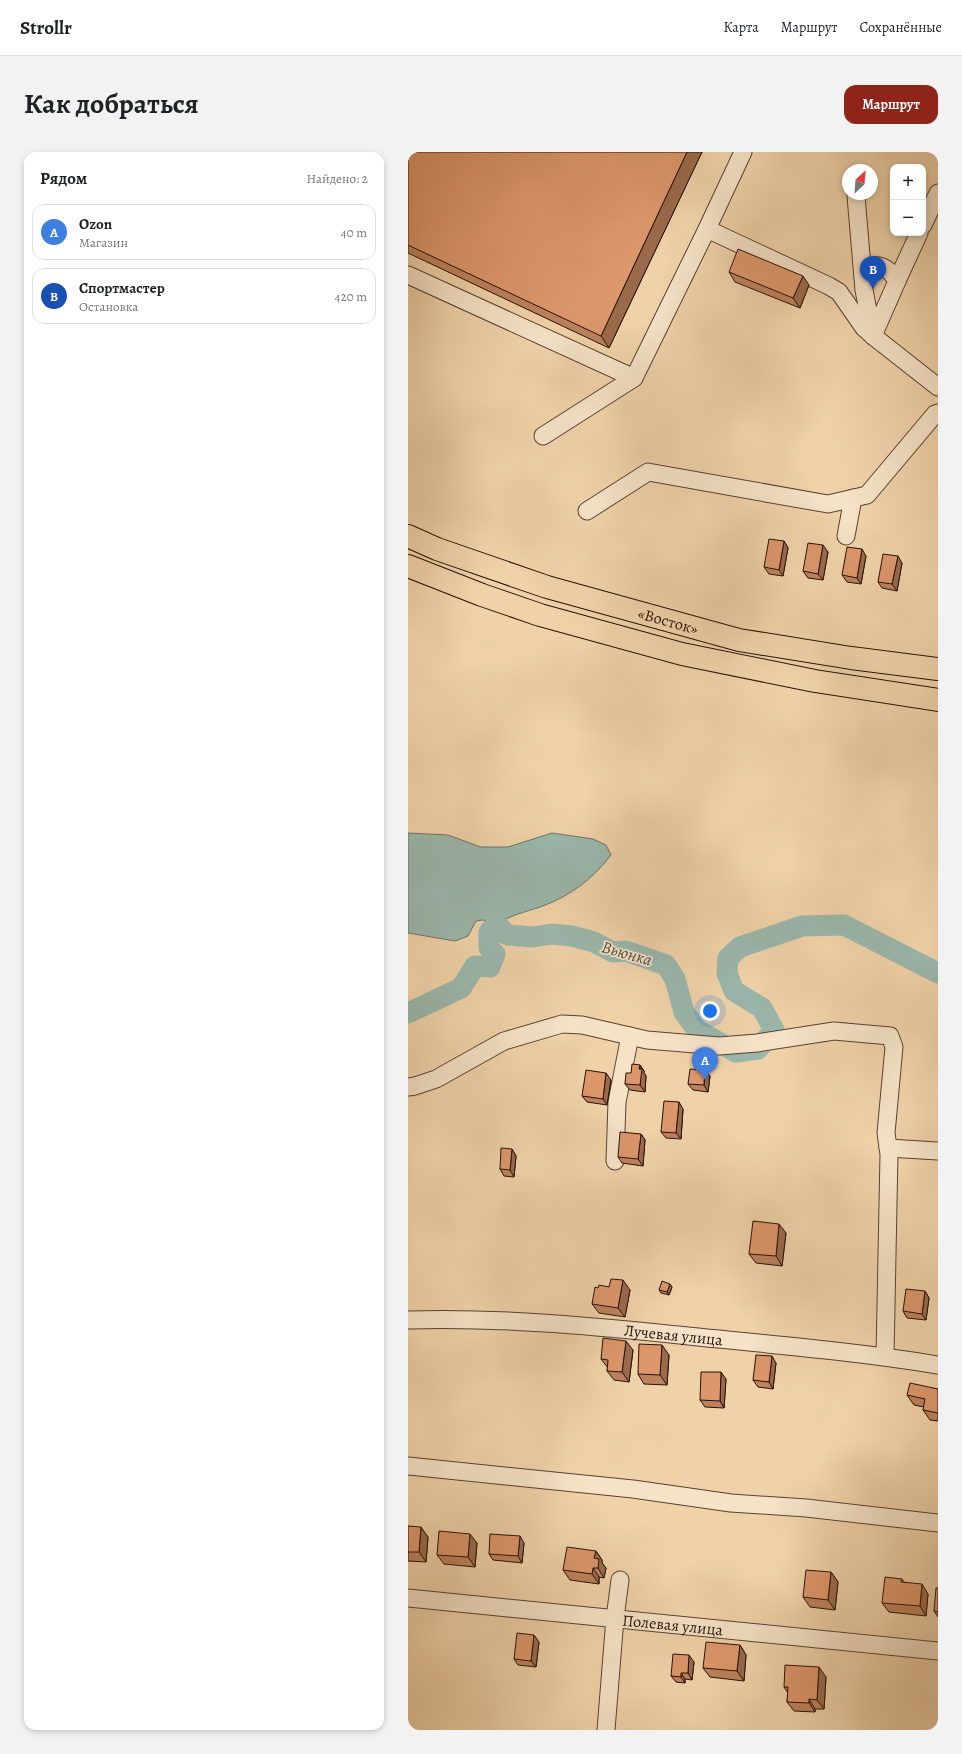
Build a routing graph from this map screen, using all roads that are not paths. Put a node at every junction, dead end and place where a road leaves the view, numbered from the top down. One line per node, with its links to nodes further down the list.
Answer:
1 (743, 152): 5 (street)
2 (938, 193): 4 (street)
3 (856, 200): 8 (street)
4 (926, 219)
5 (708, 229): 10 (street); 11 (street)
6 (918, 236): 9 (street)
7 (408, 275): 11 (street)
8 (863, 277): 9 (street); 10 (street)
9 (896, 281): 10 (street)
10 (873, 336): 12 (street)
11 (634, 378): 14 (street)
12 (938, 387)
13 (938, 413): 15 (street)
14 (543, 436)
15 (853, 498): 16 (street); 18 (street)
16 (587, 511)
17 (408, 536): 20 (highway, «Восток»)
18 (846, 536)
19 (408, 566): 21 (highway, «Восток»)
20 (938, 669)
21 (938, 700)
22 (630, 1036): 23 (street); 24 (street); 26 (street)
23 (408, 1087)
24 (888, 1148): 25 (street); 28 (street)
25 (938, 1151)
26 (615, 1161)
27 (408, 1320): 28 (street, Лучевая улица)
28 (886, 1356): 29 (street, Лучевая улица)
29 (938, 1365)
30 (408, 1466): 31 (street)
31 (938, 1523)
32 (620, 1580): 34 (street)
33 (408, 1598): 34 (street, Полевая улица)
34 (615, 1618): 35 (street, Полевая улица); 36 (street)
35 (938, 1651)
36 (606, 1730)

